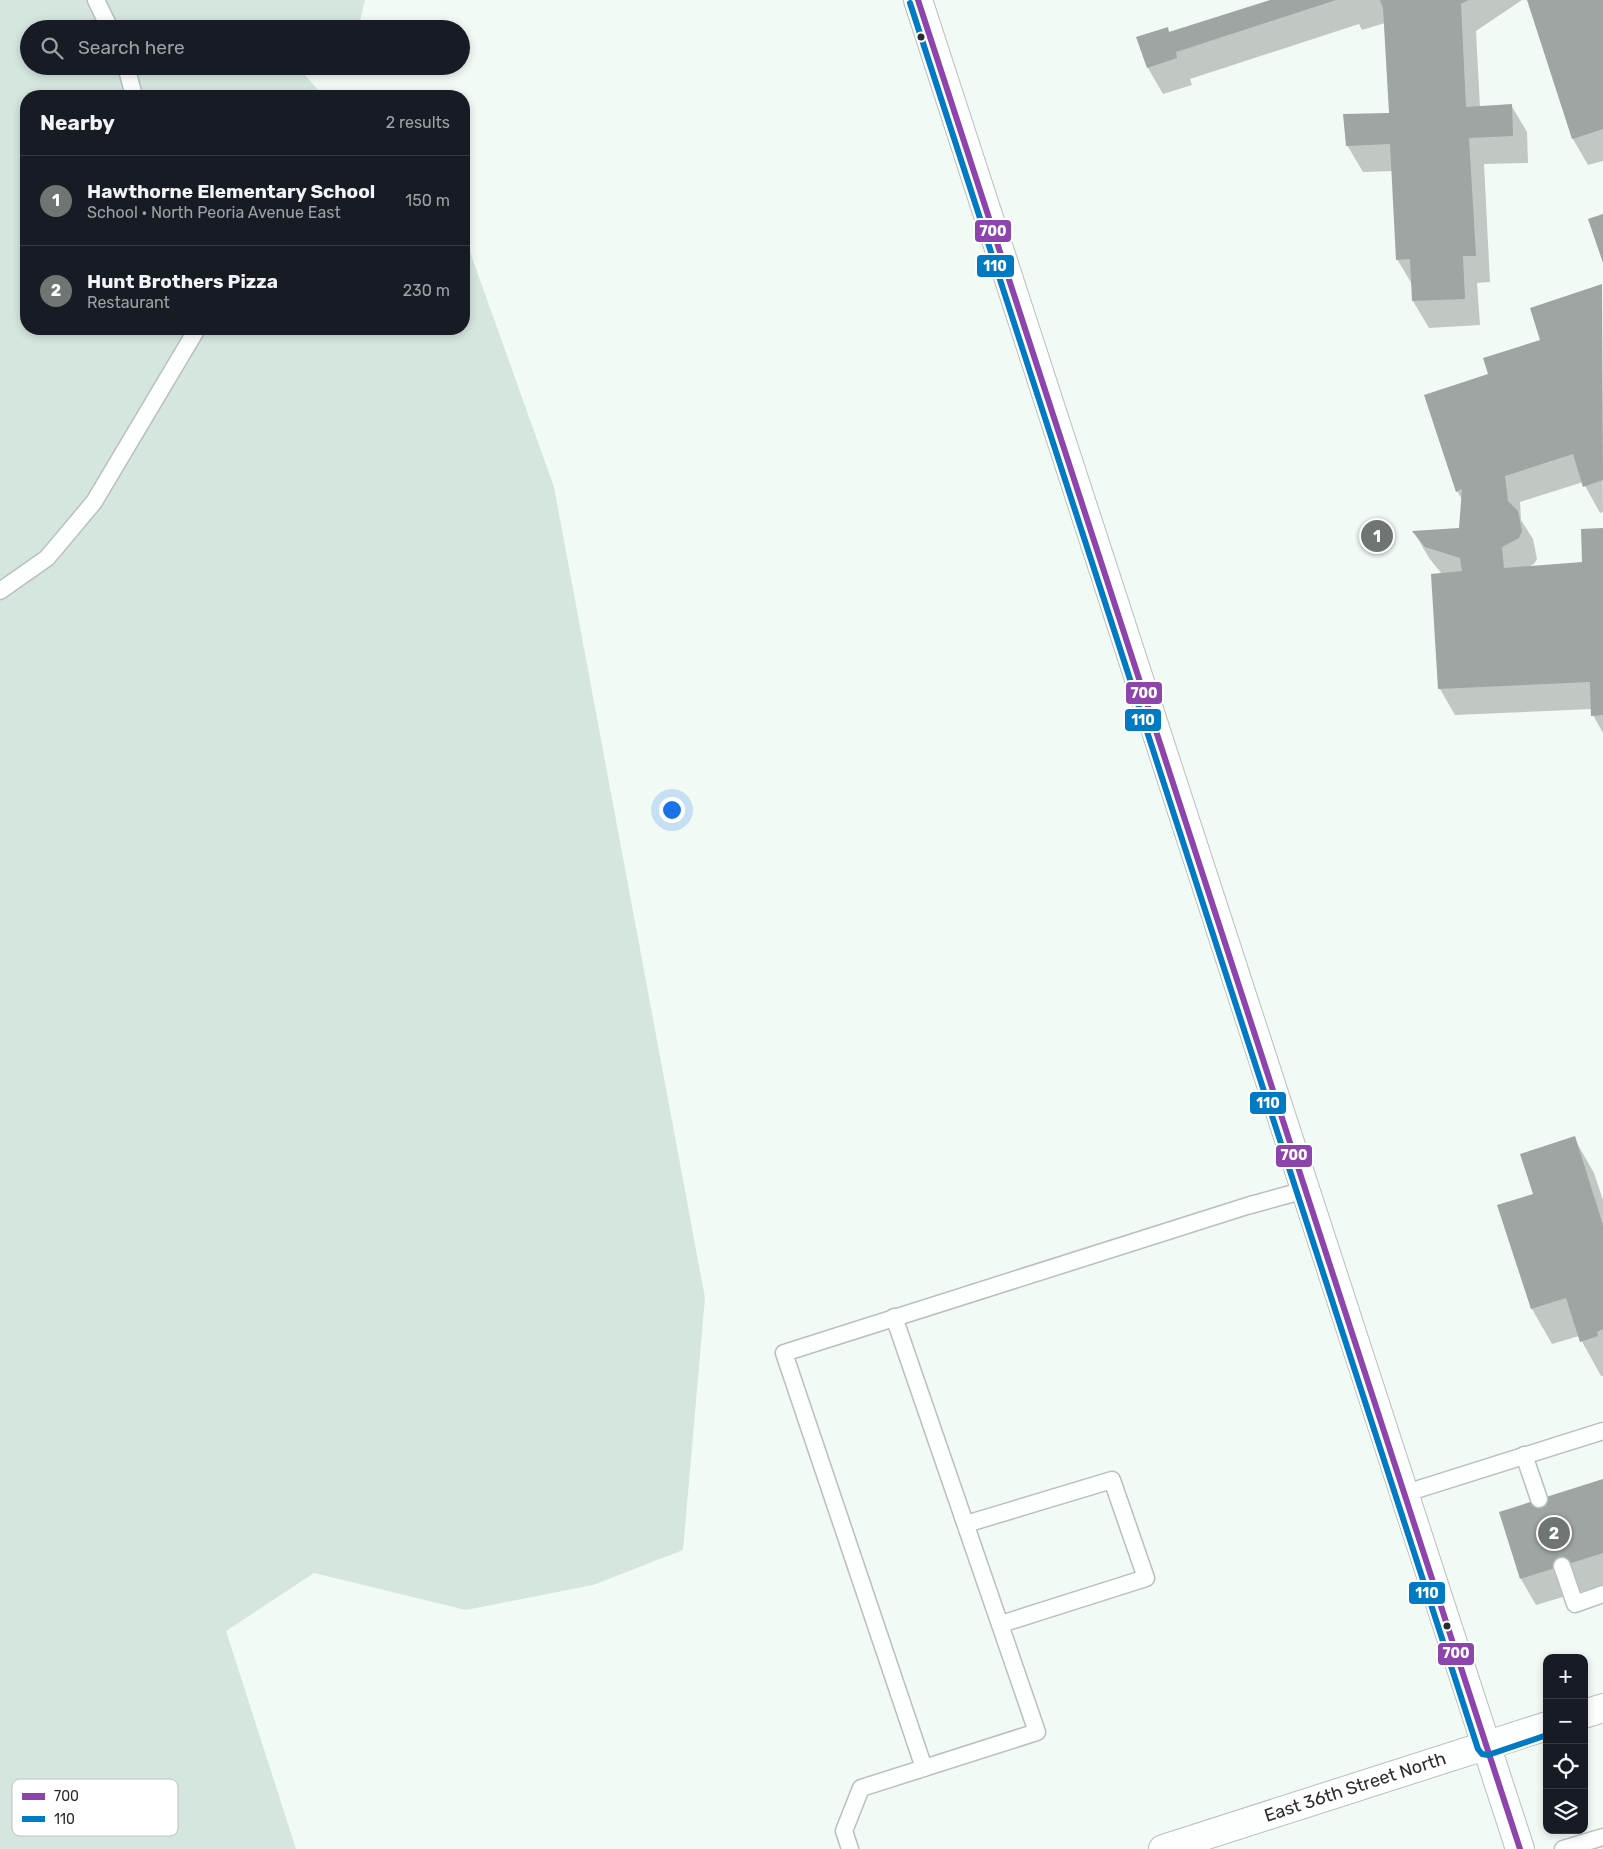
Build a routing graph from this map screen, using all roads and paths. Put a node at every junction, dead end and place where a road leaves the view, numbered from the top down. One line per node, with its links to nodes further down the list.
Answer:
1 (96, 0): 3 (lane)
2 (918, 0): 8 (main road)
3 (106, 20)
4 (128, 75): 5 (lane)
5 (132, 90)
6 (193, 335): 7 (lane)
7 (0, 591)
8 (1305, 1190): 9 (lane); 12 (main road)
9 (894, 1317): 14 (lane); 22 (lane)
10 (1603, 1431): 11 (lane)
11 (1524, 1455): 12 (lane); 13 (lane)
12 (1403, 1494): 21 (main road)
13 (1539, 1499)
14 (966, 1524): 17 (lane); 17 (lane)
15 (1562, 1566): 16 (lane)
16 (1603, 1594)
17 (1001, 1624): 22 (lane)
18 (1603, 1708): 19 (main road)
19 (1588, 1713)
20 (1543, 1727): 21 (main road, East 36th Street North)
21 (1486, 1746): 25 (main road, East 36th Street North); 26 (main road)
22 (924, 1768): 24 (lane)
23 (1603, 1837): 27 (lane)
24 (850, 1849)
25 (1163, 1849)
26 (1520, 1849)
27 (1563, 1849)

